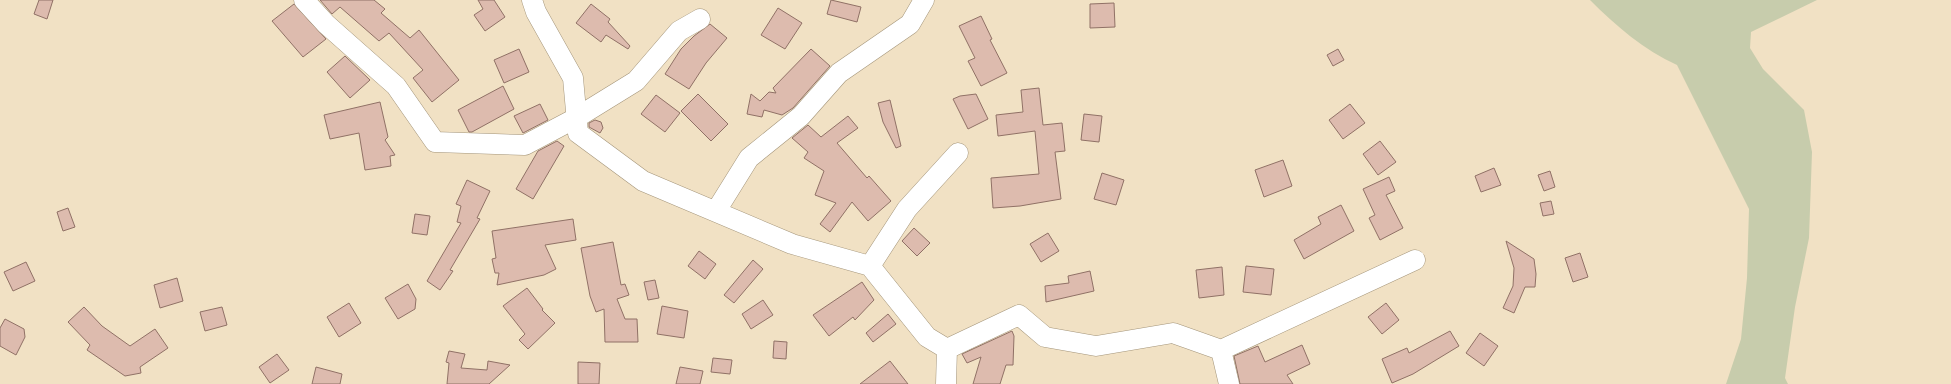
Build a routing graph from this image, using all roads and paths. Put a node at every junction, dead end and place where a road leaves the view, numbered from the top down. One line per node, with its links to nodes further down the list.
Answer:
1 (304, 0): 5 (street)
2 (532, 0): 5 (street)
3 (924, 0): 7 (street)
4 (700, 19): 5 (street)
5 (576, 118): 7 (street)
6 (958, 153): 9 (street)
7 (716, 211): 9 (street)
8 (1415, 260): 11 (street)
9 (870, 266): 10 (street)
10 (947, 349): 11 (street); 12 (street)
11 (1221, 350): 13 (street)
12 (946, 384)
13 (1229, 384)

